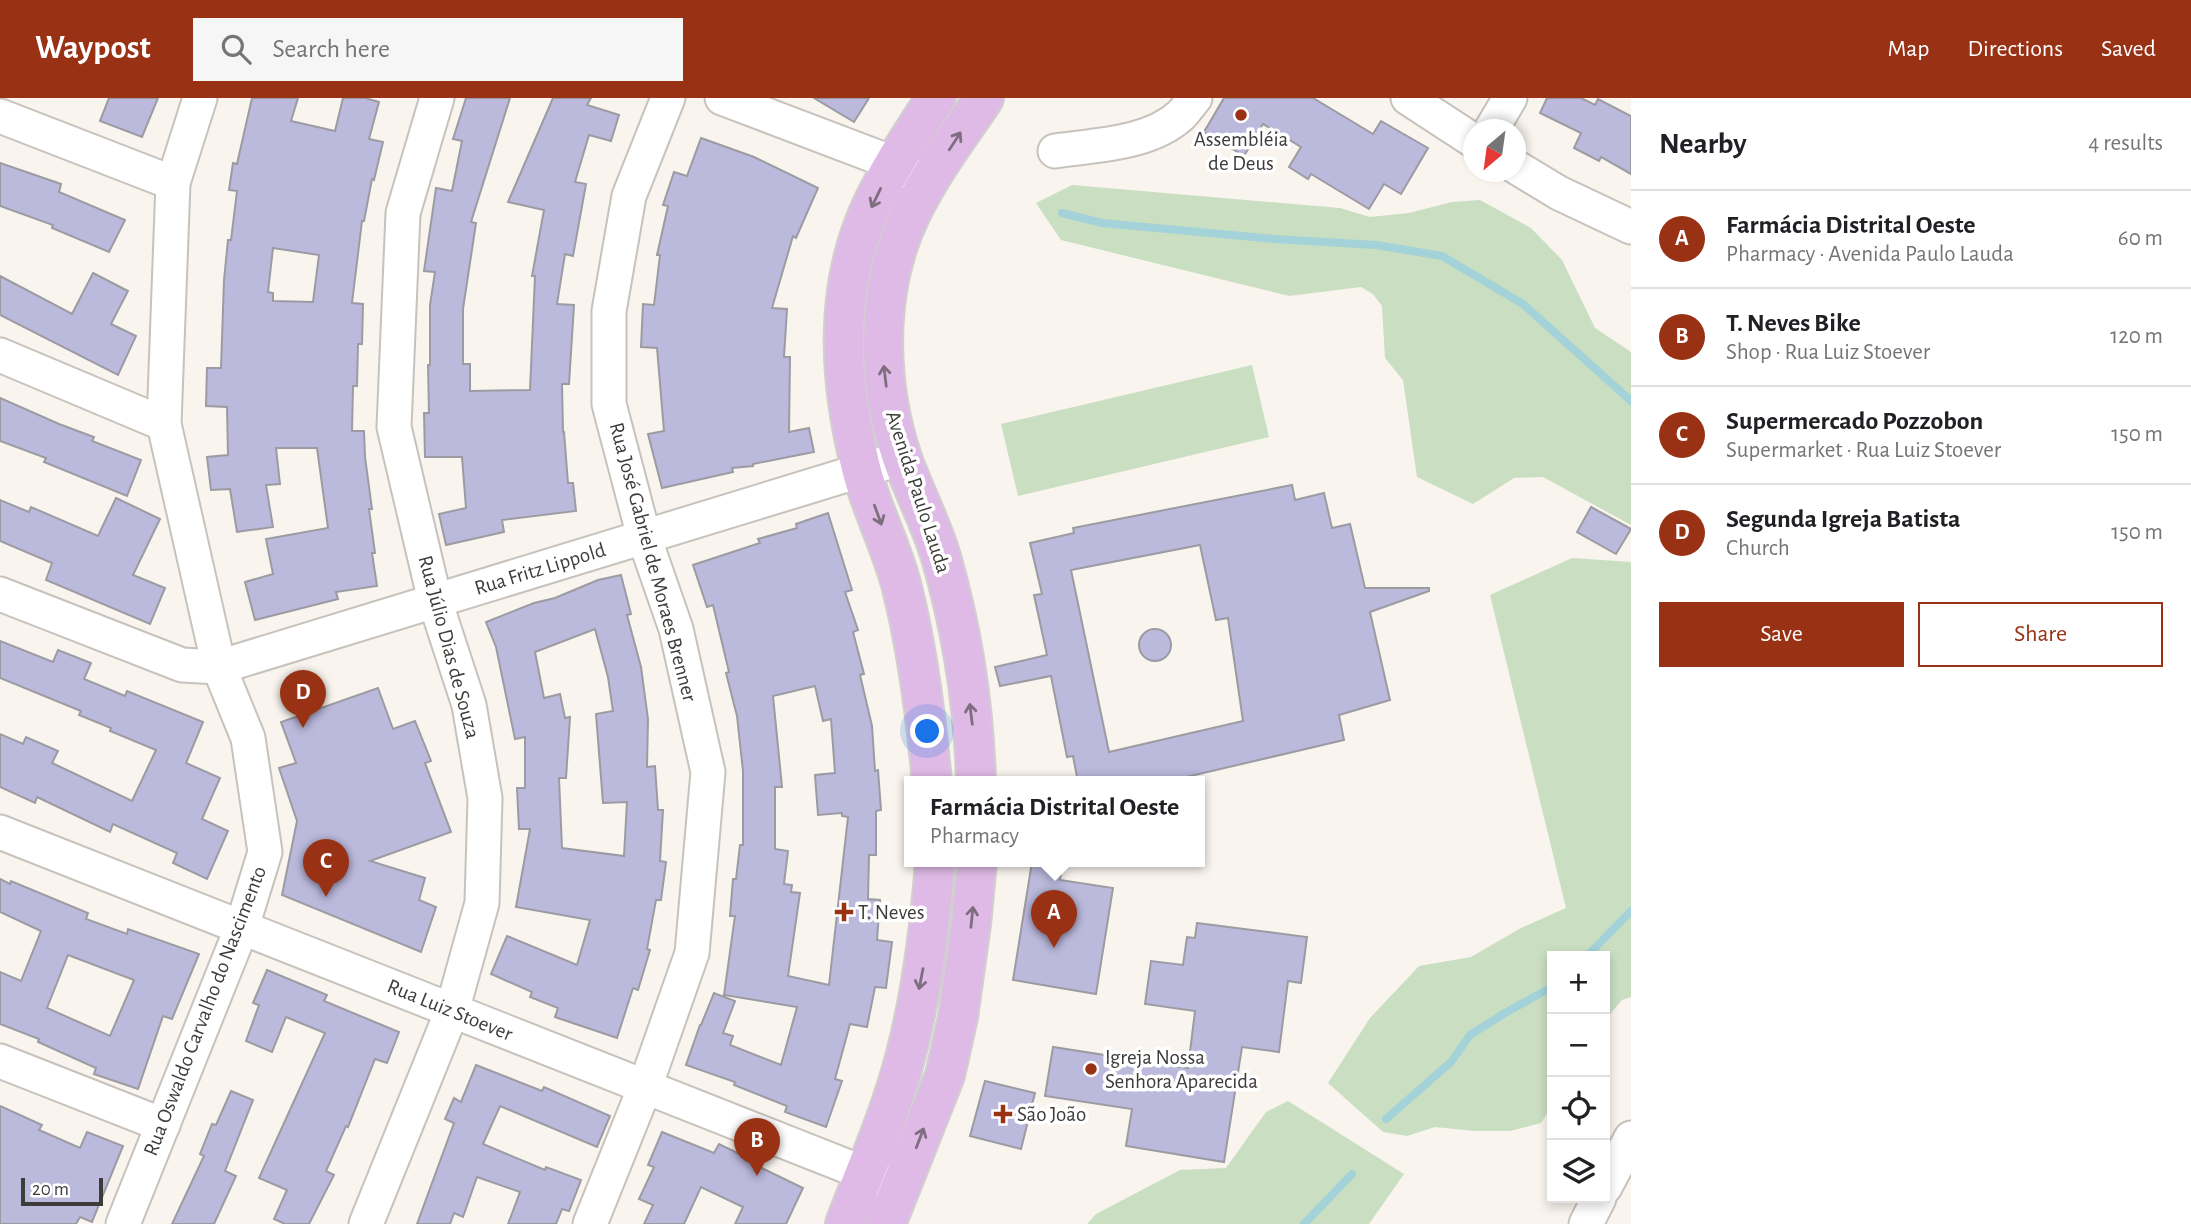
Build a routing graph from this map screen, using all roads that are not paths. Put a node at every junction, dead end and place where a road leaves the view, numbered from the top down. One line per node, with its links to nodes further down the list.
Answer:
1 (200, 98): 16 (street, Rua Oswaldo Carvalho do Nascimento)
2 (437, 98): 25 (street, Rua Júlio Dias de Souza)
3 (668, 98): 23 (street, Rua José Gabriel de Moraes Brenner)
4 (722, 98): 14 (street)
5 (936, 98): 14 (main road, Avenida Paulo Lauda)
6 (984, 98): 17 (main road, Avenida Paulo Lauda, one-way to 6)
7 (1195, 98): 13 (street)
8 (1408, 98): 12 (street)
9 (1510, 98): 11 (street)
10 (0, 116): 16 (street)
11 (1497, 119)
12 (1463, 134)
13 (1055, 151)
14 (893, 163): 17 (street); 22 (main road, Avenida Paulo Lauda, one-way to 22)
15 (1526, 173): 18 (street)
16 (173, 183): 20 (street, Rua Oswaldo Carvalho do Nascimento)
17 (928, 183): 21 (main road, Avenida Paulo Lauda, one-way to 17)
18 (1631, 227)
19 (0, 355): 20 (street)
20 (164, 424): 26 (street, Rua Oswaldo Carvalho do Nascimento)
21 (902, 458): 22 (street, Rua Fritz Lippold); 28 (main road, Avenida Paulo Lauda, one-way to 21)
22 (861, 470): 23 (street, Rua Fritz Lippold); 27 (main road, Avenida Paulo Lauda, one-way to 27)
23 (644, 537): 25 (street, Rua Fritz Lippold); 35 (street, Rua José Gabriel de Moraes Brenner)
24 (0, 594): 26 (street)
25 (435, 601): 26 (street, Rua Fritz Lippold); 33 (street, Rua Júlio Dias de Souza)
26 (219, 667): 32 (street, Rua Oswaldo Carvalho do Nascimento)
27 (931, 776)
28 (976, 776)
29 (0, 832): 32 (street, Rua Luiz Stoever)
30 (935, 867): 38 (main road, one-way to 38)
31 (976, 867): 40 (main road, one-way to 31)
32 (242, 927): 33 (street, Rua Luiz Stoever); 36 (street, Rua Oswaldo Carvalho do Nascimento)
33 (452, 1010): 35 (street, Rua Luiz Stoever); 42 (street, Rua Júlio Dias de Souza)
34 (0, 1061): 36 (street)
35 (645, 1087): 38 (street, Rua Luiz Stoever); 43 (street, Rua José Gabriel de Moraes Brenner)
36 (163, 1125): 41 (street, Rua Oswaldo Carvalho do Nascimento)
37 (1631, 1138): 39 (street)
38 (865, 1174): 40 (street, Rua Luiz Stoever); 44 (main road)
39 (1610, 1178)
40 (901, 1188): 45 (main road)
41 (123, 1224)
42 (366, 1224)
43 (590, 1224)
44 (845, 1224)
45 (886, 1224)

